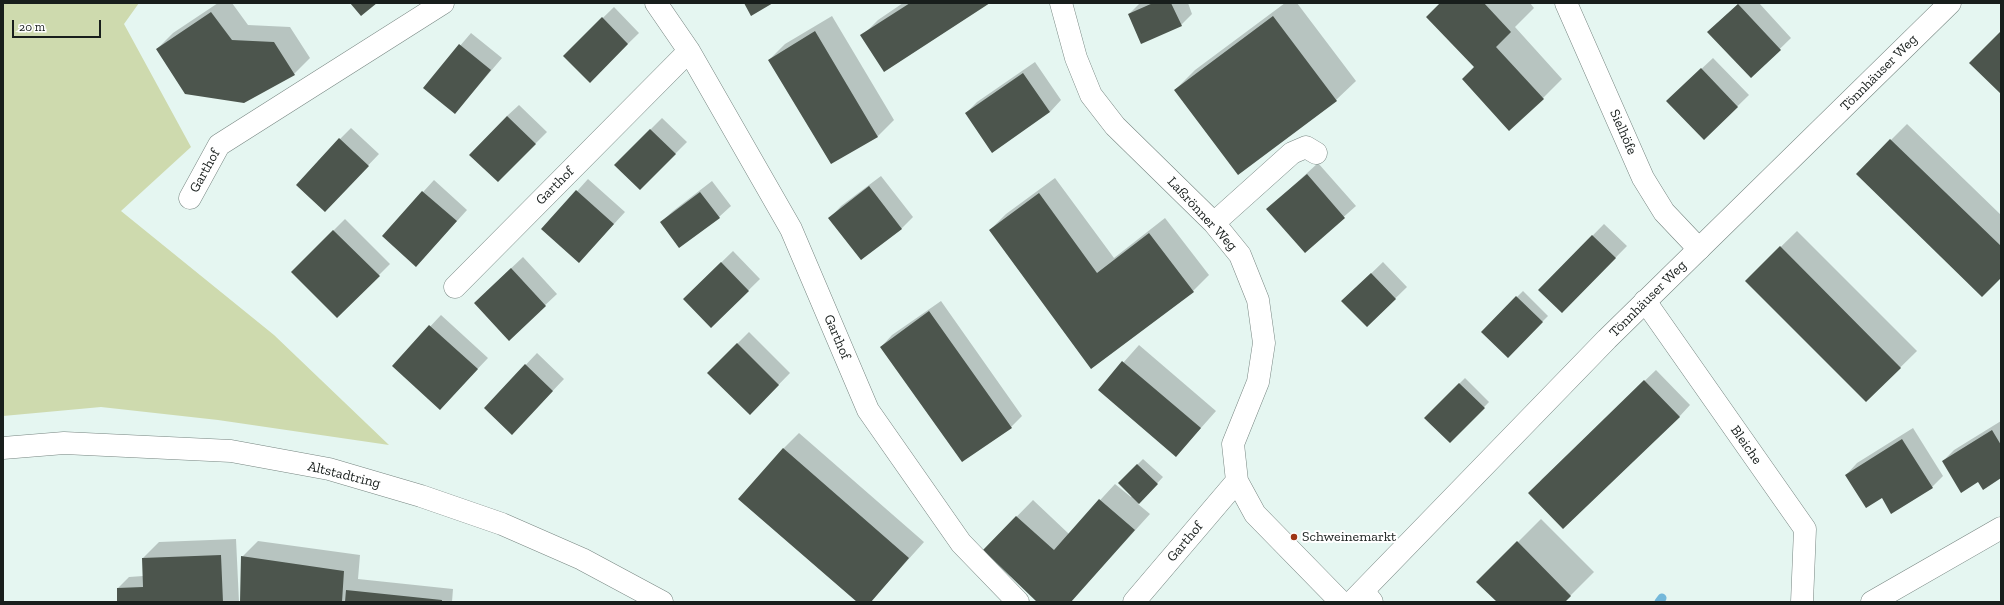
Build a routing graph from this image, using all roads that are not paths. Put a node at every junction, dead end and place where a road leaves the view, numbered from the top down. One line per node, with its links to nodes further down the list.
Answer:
1 (443, 3): 8 (street, Garthof)
2 (656, 3): 6 (street, Garthof)
3 (1061, 3): 9 (street, Laßrönner Weg)
4 (1566, 3): 10 (street, Sielhöfe)
5 (1950, 3): 10 (street, Tönnhäuser Weg)
6 (689, 51): 11 (street, Garthof); 18 (street, Garthof)
7 (1316, 153): 9 (street)
8 (190, 198)
9 (1214, 223): 14 (street, Laßrönner Weg)
10 (1699, 249): 12 (street, Tönnhäuser Weg)
11 (455, 287)
12 (1646, 301): 16 (street, Tönnhäuser Weg); 21 (street, Bleiche)
13 (3, 448): 17 (street, Altstadtring)
14 (1237, 481): 19 (street, Garthof); 20 (street, Laßrönner Weg)
15 (2001, 528): 22 (street)
16 (1362, 598)
17 (662, 602)
18 (1018, 602)
19 (1134, 602)
20 (1341, 602)
21 (1802, 602)
22 (1872, 602)

